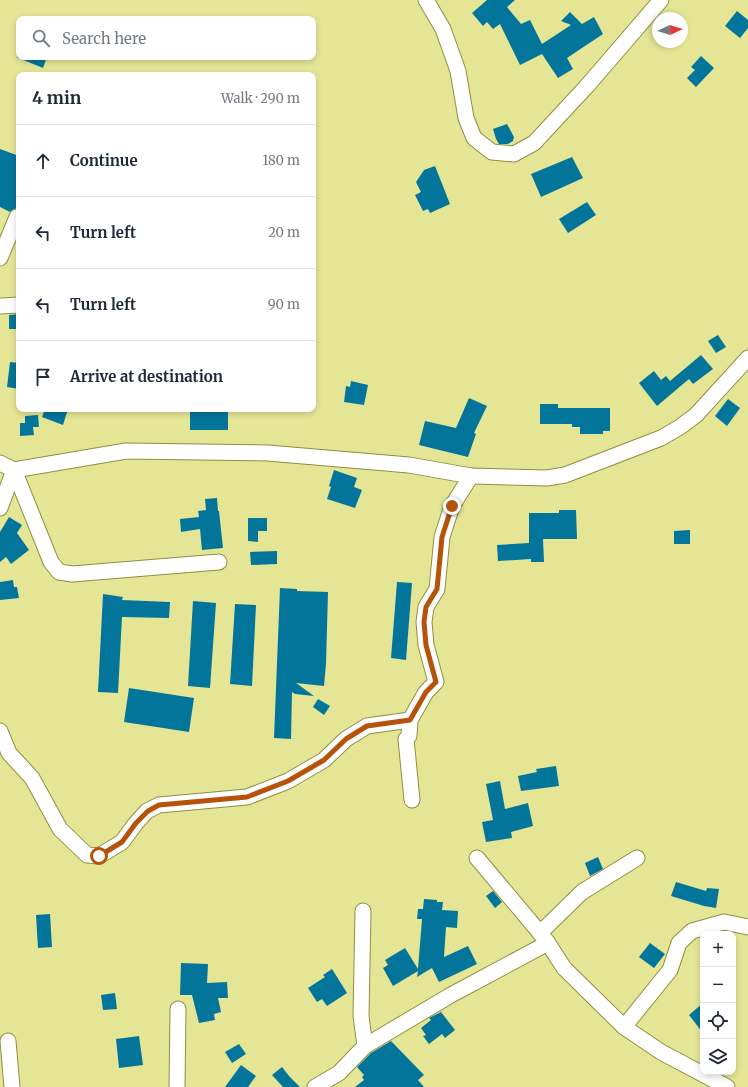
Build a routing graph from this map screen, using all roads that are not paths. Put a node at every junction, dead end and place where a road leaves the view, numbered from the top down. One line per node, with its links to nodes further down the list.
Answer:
1 (426, 0): 2 (street)
2 (661, 0)
3 (16, 219): 4 (street)
4 (0, 258)
5 (0, 306): 6 (street)
6 (16, 306)
7 (748, 358): 10 (street)
8 (0, 463): 9 (street)
9 (14, 470): 10 (street); 11 (street); 12 (street)
10 (471, 476): 13 (street)
11 (0, 508)
12 (219, 562)
13 (410, 720): 14 (street); 15 (street)
14 (0, 731)
15 (412, 800)
16 (477, 858): 20 (street)
17 (637, 858): 20 (street)
18 (363, 911): 24 (street)
19 (748, 927): 22 (street)
20 (544, 938): 22 (street); 24 (street)
21 (178, 1009): 27 (street)
22 (624, 1027): 25 (street)
23 (8, 1041): 26 (street)
24 (365, 1046): 28 (street)
25 (710, 1083): 29 (street)
26 (12, 1087)
27 (177, 1087)
28 (315, 1087)
29 (727, 1087)

